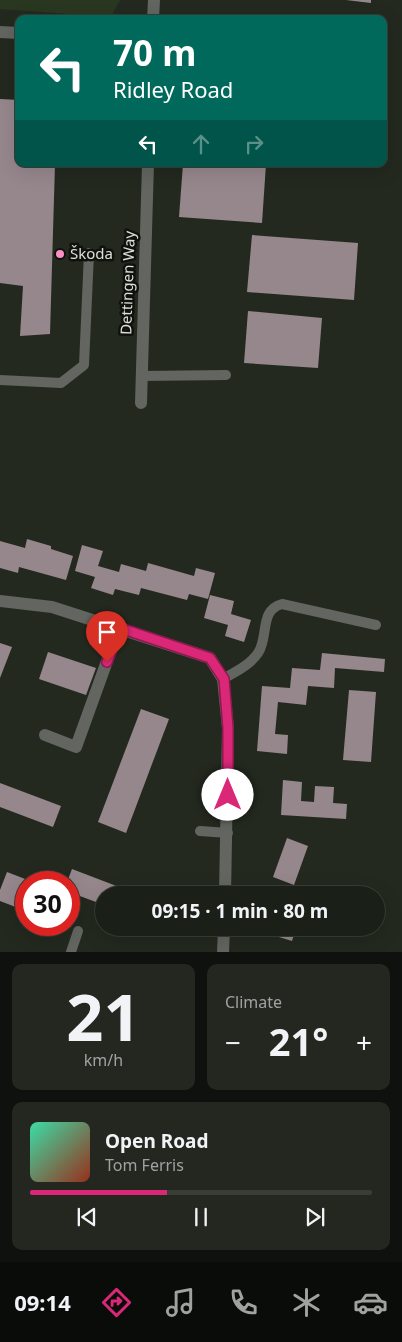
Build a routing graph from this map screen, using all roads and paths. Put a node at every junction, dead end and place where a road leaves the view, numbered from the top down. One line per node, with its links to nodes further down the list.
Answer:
1 (154, 0): 2 (street)
2 (153, 15)
3 (0, 32): 4 (street)
4 (15, 33)
5 (148, 167): 8 (street, Dettingen Way)
6 (89, 253): 9 (lane)
7 (226, 375): 8 (lane)
8 (142, 376): 10 (street, Dettingen Way)
9 (0, 380)
10 (140, 403)
11 (0, 601): 13 (street)
12 (376, 625): 14 (lane)
13 (120, 628): 14 (street); 15 (street)
14 (224, 679): 17 (street)
15 (45, 735)
16 (200, 831): 17 (lane)
17 (228, 833): 18 (street)
18 (226, 886)
19 (76, 936): 21 (lane)
20 (224, 936): 22 (street)
21 (71, 952)
22 (223, 952)

